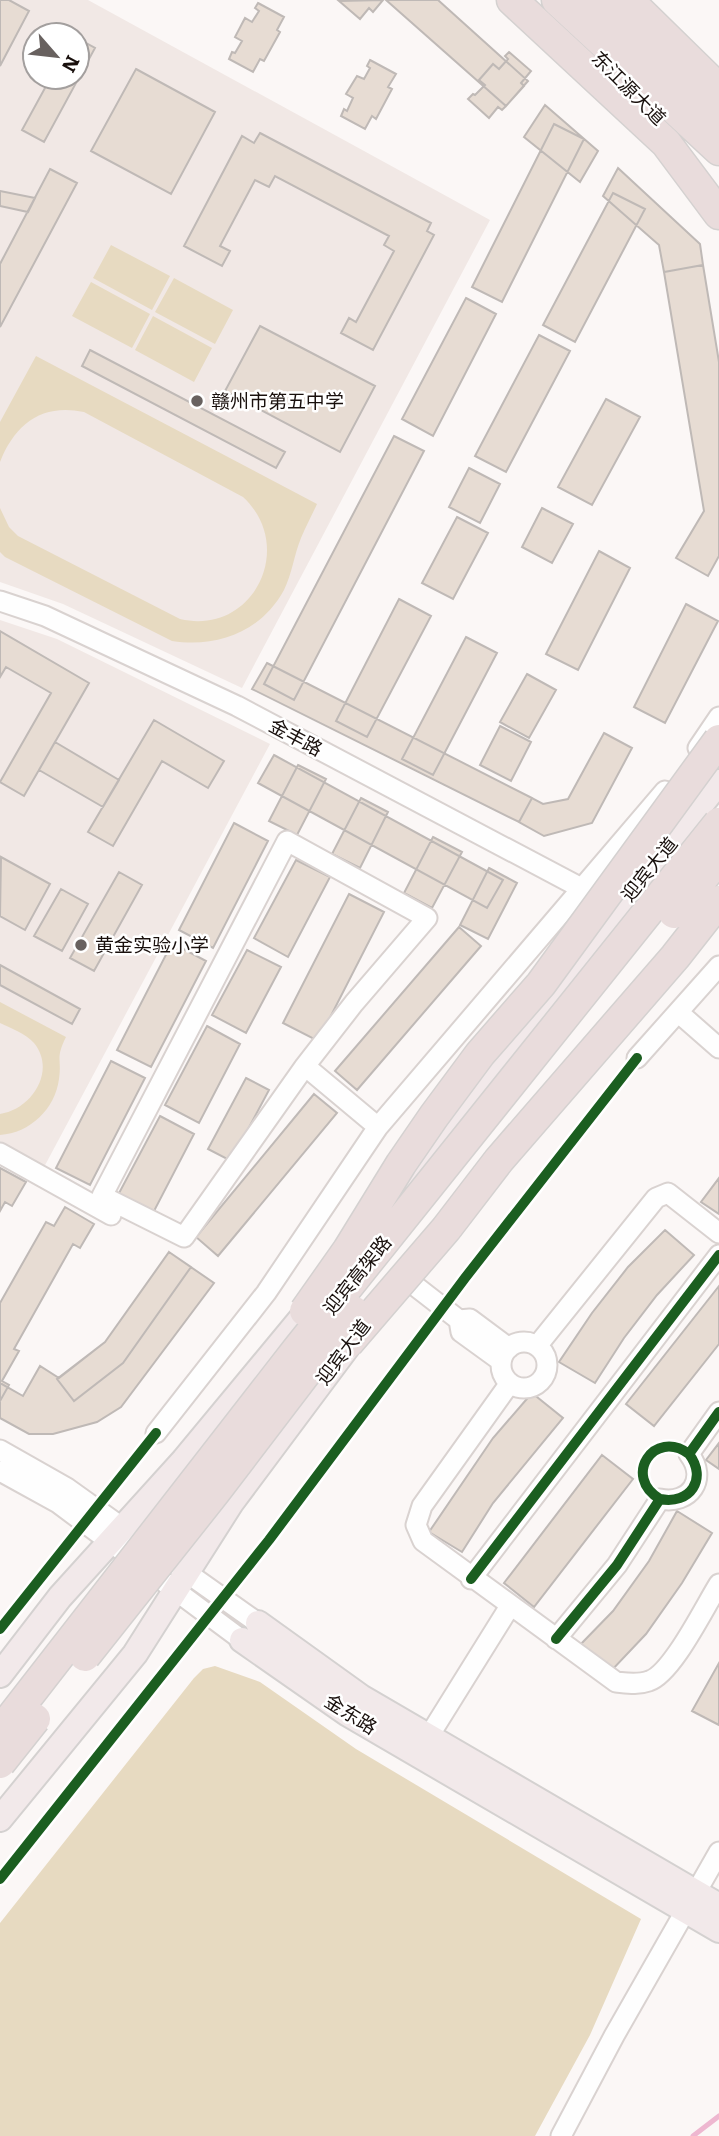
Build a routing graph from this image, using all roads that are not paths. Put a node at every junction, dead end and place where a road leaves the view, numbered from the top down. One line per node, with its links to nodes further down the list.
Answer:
1 (512, 0): 10 (highway)
2 (535, 0): 9 (highway, 东江源大道)
3 (557, 0): 8 (highway)
4 (591, 0): 7 (highway)
5 (628, 0): 6 (highway)
6 (719, 89)
7 (719, 118)
8 (719, 150)
9 (719, 179)
10 (719, 215)
11 (0, 601): 17 (street, 金丰路)
12 (719, 717): 17 (street)
13 (719, 740): 41 (highway, bridge)
14 (719, 782): 41 (main road, 迎宾大道)
15 (719, 823): 41 (highway, 迎宾高架路, bridge)
16 (719, 859): 40 (highway, 迎宾高架路, bridge)
17 (583, 889): 26 (street)
18 (719, 901): 28 (highway, bridge)
19 (719, 911): 32 (main road, 迎宾大道)
20 (719, 933): 28 (highway, bridge)
21 (719, 966): 22 (street)
22 (679, 1013): 23 (street); 24 (street)
23 (719, 1048)
24 (637, 1058)
25 (305, 1066): 25 (street); 26 (street)
26 (378, 1127): 37 (street)
27 (0, 1153): 29 (street)
28 (499, 1160): 40 (highway, bridge)
29 (111, 1215)
30 (719, 1233): 33 (street)
31 (719, 1255): 42 (street)
32 (401, 1275): 34 (street); 43 (main road, 迎宾大道)
33 (537, 1346): 34 (street); 35 (street)
34 (505, 1354): 35 (street)
35 (510, 1383): 42 (street)
36 (719, 1412): 47 (street)
37 (156, 1433)
38 (0, 1450): 41 (street, 金东路)
39 (0, 1471): 41 (street, 金东路)
40 (215, 1492): 51 (highway, 迎宾高架路, bridge)
41 (124, 1539): 43 (street, 金东路); 48 (main road, 迎宾大道); 49 (highway, 迎宾高架路, bridge)
42 (471, 1578): 45 (street)
43 (181, 1582): 46 (street, 金东路); 52 (main road, 迎宾大道)
44 (719, 1584): 47 (street)
45 (510, 1606): 47 (street); 50 (street)
46 (250, 1632): 50 (main road, 金东路); 54 (main road, 金东路)
47 (556, 1639)
48 (0, 1675)
49 (0, 1732)
50 (429, 1736): 54 (main road, 金东路)
51 (0, 1763)
52 (0, 1819)
53 (719, 1852): 54 (street)
54 (691, 1901): 55 (main road, 金东路); 56 (main road, 金东路); 57 (street)
55 (719, 1906)
56 (719, 1930)
57 (561, 2136)

